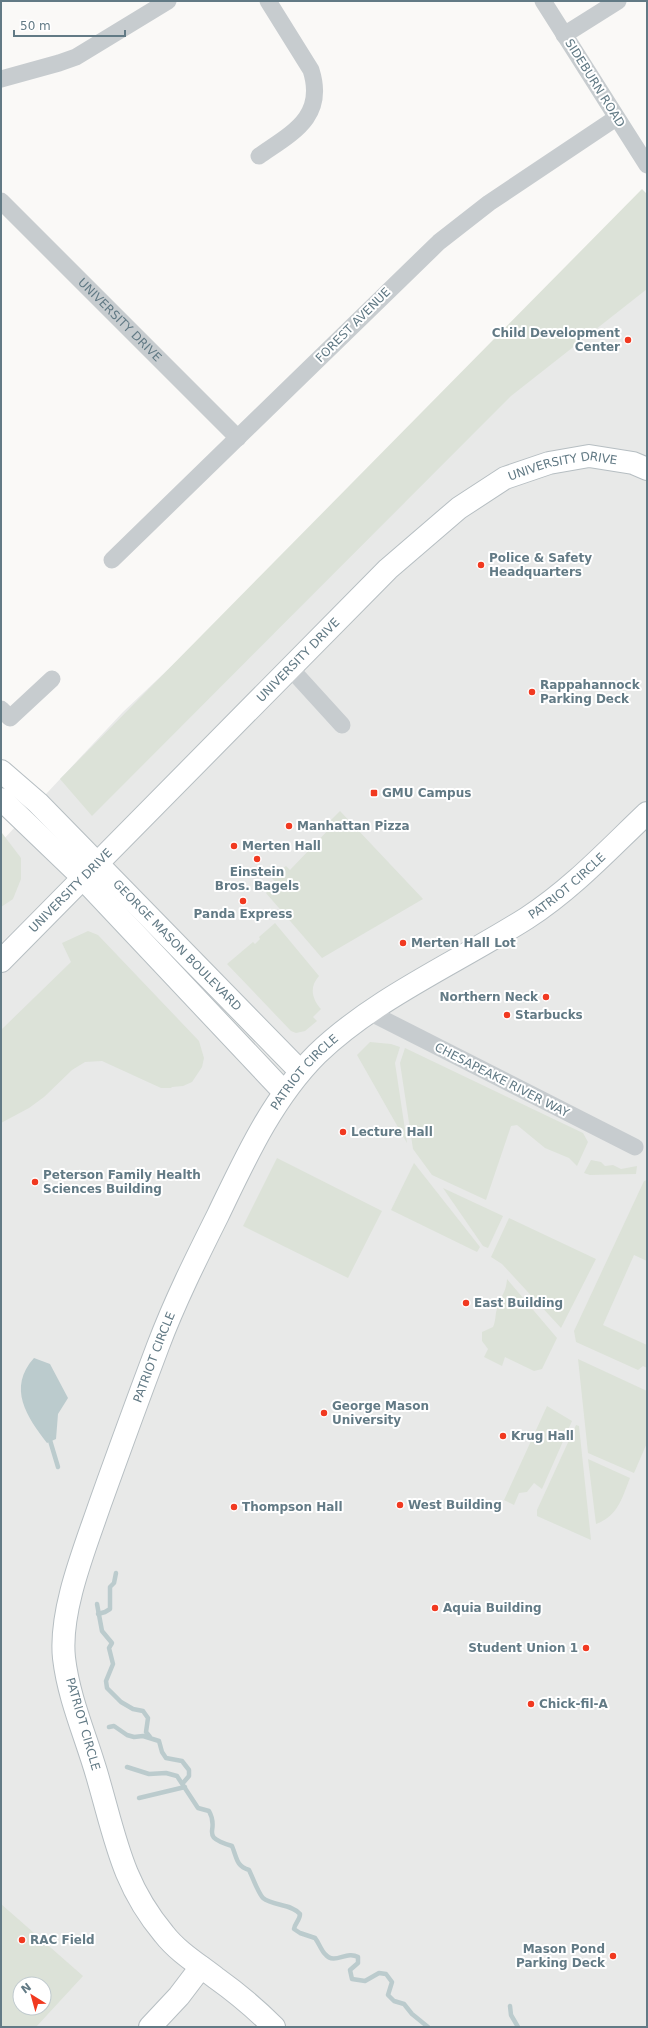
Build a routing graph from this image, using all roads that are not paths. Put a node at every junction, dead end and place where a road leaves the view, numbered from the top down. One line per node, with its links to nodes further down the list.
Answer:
1 (168, 1): 6 (street)
2 (268, 1): 8 (street)
3 (543, 1): 5 (street, SIDEBURN ROAD)
4 (618, 1): 5 (street)
5 (564, 34): 7 (street, SIDEBURN ROAD)
6 (1, 79)
7 (616, 118): 9 (street, SIDEBURN ROAD); 11 (street, FOREST AVENUE)
8 (259, 156)
9 (647, 165)
10 (1, 201): 11 (street, UNIVERSITY DRIVE)
11 (238, 438): 13 (street, FOREST AVENUE)
12 (647, 469): 14 (street, UNIVERSITY DRIVE)
13 (112, 560)
14 (291, 669): 17 (street); 21 (street, UNIVERSITY DRIVE)
15 (52, 679): 16 (street)
16 (1, 709)
17 (342, 725)
18 (1, 771): 21 (street, GEORGE MASON BOULEVARD)
19 (1, 799): 21 (street, GEORGE MASON BOULEVARD)
20 (647, 813): 23 (street, PATRIOT CIRCLE)
21 (91, 871): 22 (street, UNIVERSITY DRIVE); 24 (street, GEORGE MASON BOULEVARD); 25 (street, GEORGE MASON BOULEVARD)
22 (1, 961)
23 (369, 1012): 24 (street, PATRIOT CIRCLE); 26 (street, CHESAPEAKE RIVER WAY)
24 (300, 1071): 25 (street, PATRIOT CIRCLE)
25 (284, 1092): 27 (street, PATRIOT CIRCLE)
26 (635, 1147)
27 (202, 1967): 28 (street); 29 (street, PATRIOT CIRCLE)
28 (150, 2027)
29 (274, 2027)

